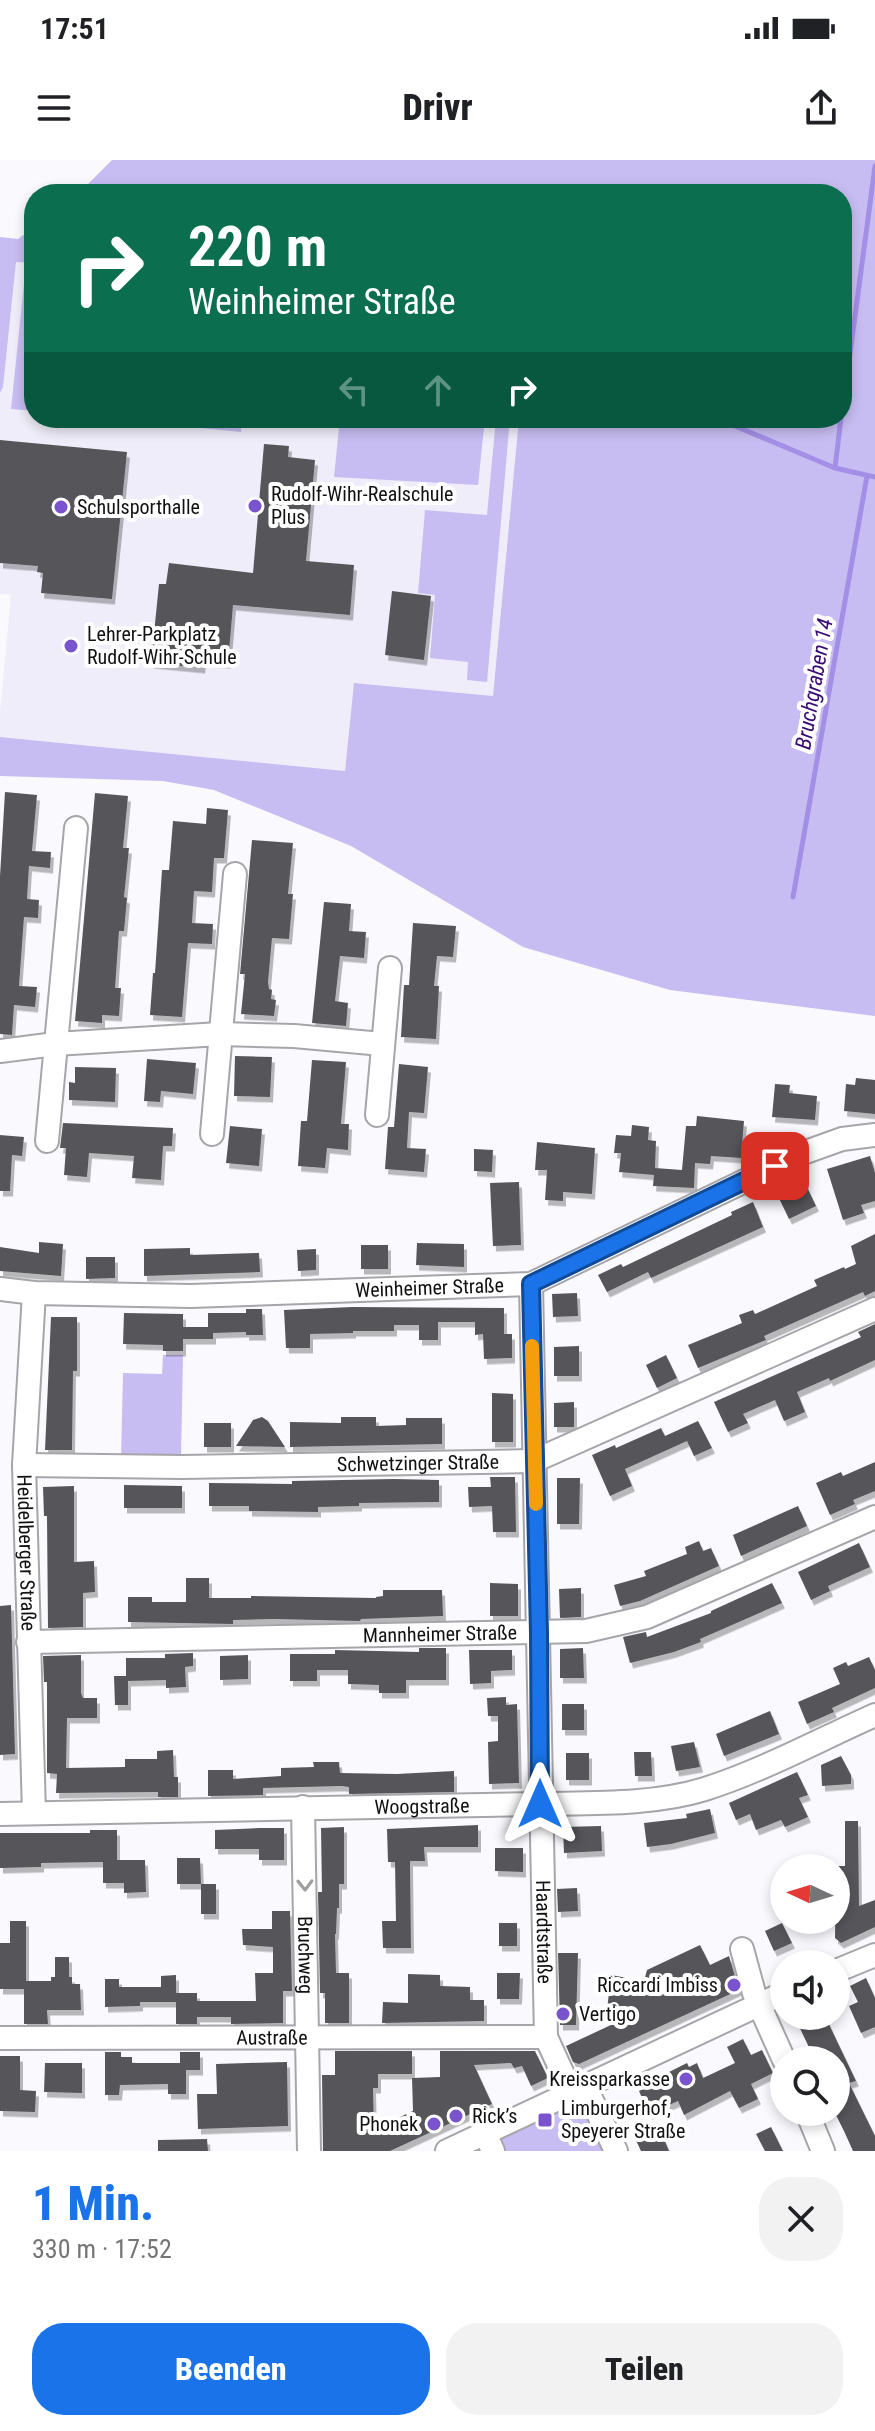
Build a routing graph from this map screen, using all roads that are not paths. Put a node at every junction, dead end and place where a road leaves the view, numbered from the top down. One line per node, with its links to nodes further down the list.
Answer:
1 (76, 828): 5 (street)
2 (235, 874): 4 (street)
3 (390, 968): 6 (street)
4 (220, 1034): 5 (street); 6 (street); 9 (street)
5 (55, 1044): 7 (street); 11 (street)
6 (382, 1044): 8 (street)
7 (0, 1051)
8 (377, 1115)
9 (212, 1134)
10 (875, 1135): 12 (street, Weinheimer Straße)
11 (47, 1141)
12 (531, 1284): 14 (street, Weinheimer Straße); 16 (street, Haardtstraße)
13 (0, 1289): 14 (street, Weinheimer Straße)
14 (34, 1293): 17 (street, Heidelberger Straße)
15 (875, 1309): 16 (street, Schwetzinger Straße)
16 (534, 1461): 17 (street, Schwetzinger Straße); 19 (street, Haardtstraße)
17 (24, 1465): 20 (street, Heidelberger Straße)
18 (875, 1517): 19 (street, Mannheimer Straße)
19 (539, 1633): 20 (street, Mannheimer Straße); 22 (street, Haardtstraße)
20 (28, 1642): 24 (street, Heidelberger Straße)
21 (875, 1715): 22 (street, Woogstraße)
22 (540, 1804): 23 (street, Woogstraße); 31 (street, Haardtstraße)
23 (303, 1807): 24 (street, Woogstraße); 33 (street, Bruchweg, one-way to 33)
24 (34, 1813): 25 (street, Woogstraße)
25 (0, 1814)
26 (742, 1949): 30 (street)
27 (875, 1955): 28 (street)
28 (850, 1965)
29 (770, 1999): 30 (street)
30 (759, 2004): 34 (street); 35 (street)
31 (546, 2037): 33 (street, Austraße); 35 (street, Haardtstraße)
32 (0, 2038): 33 (street, Austraße)
33 (307, 2038): 38 (street, Bruchweg)
34 (778, 2046)
35 (579, 2091): 37 (street); 40 (street, Haardtstraße)
36 (813, 2126): 41 (street)
37 (489, 2142): 39 (street)
38 (309, 2151)
39 (447, 2151)
40 (616, 2151)
41 (823, 2151)

